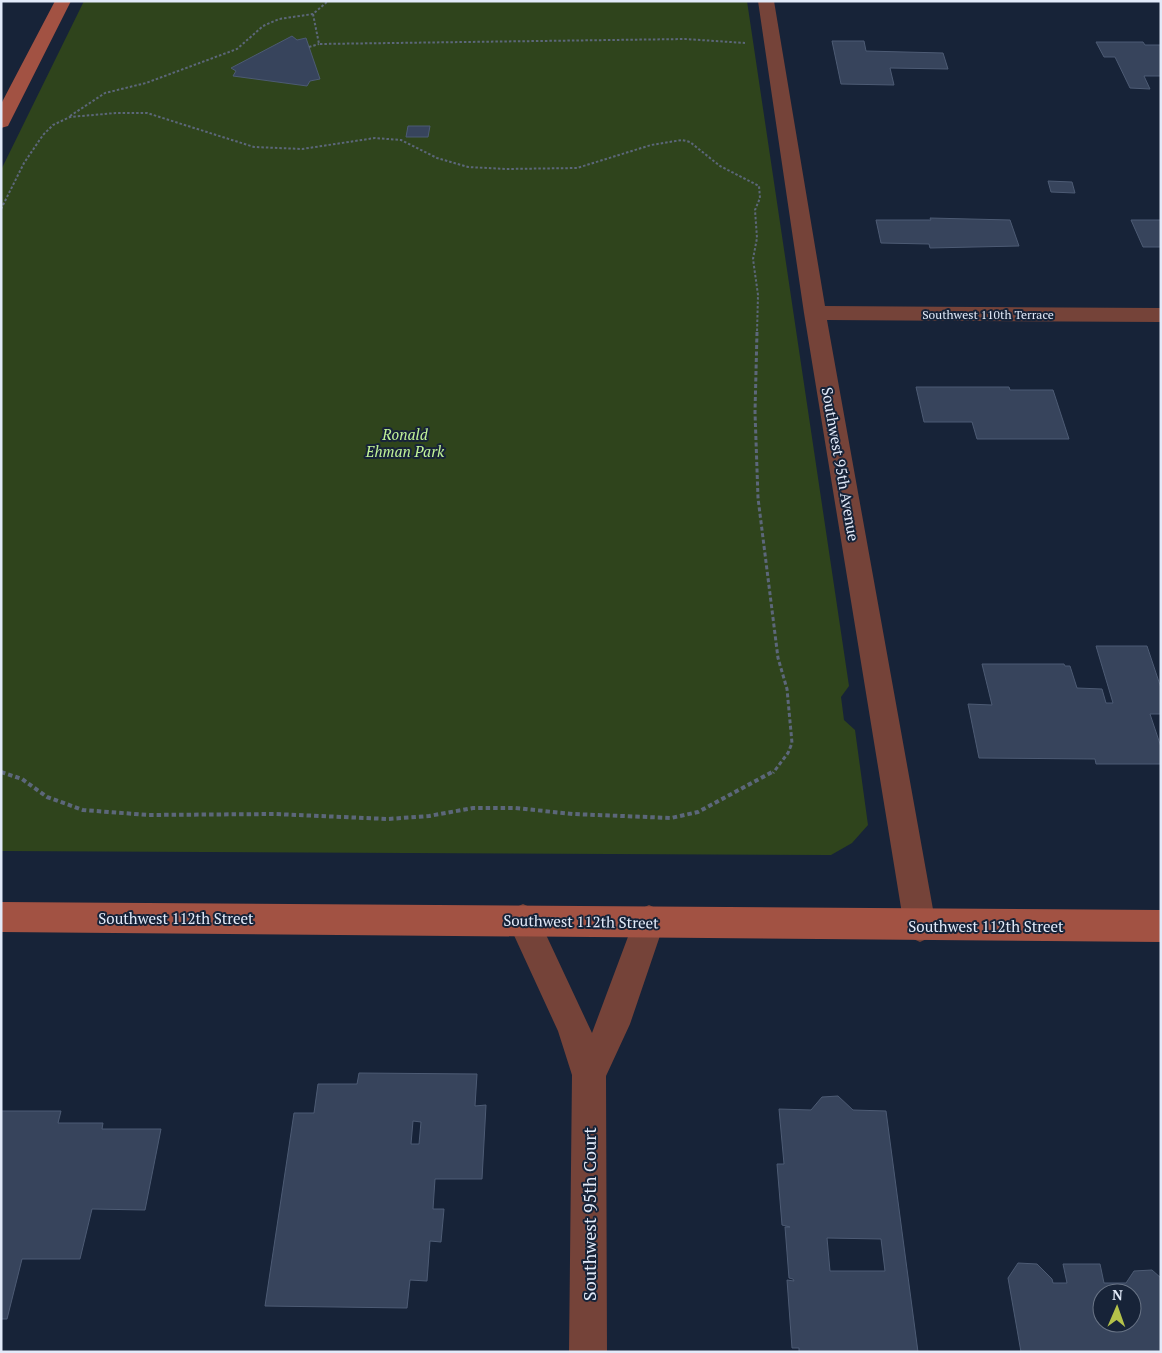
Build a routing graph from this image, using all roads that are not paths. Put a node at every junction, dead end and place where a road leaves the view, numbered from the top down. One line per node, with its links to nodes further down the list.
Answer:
1 (63, 1): 3 (main road)
2 (766, 1): 4 (street, Southwest 95th Avenue)
3 (1, 122)
4 (815, 313): 5 (street, Southwest 110th Terrace); 9 (street, Southwest 95th Avenue)
5 (1161, 315)
6 (1, 918): 7 (main road, Southwest 112th Street)
7 (523, 920): 8 (main road, Southwest 112th Street); 11 (street)
8 (649, 921): 9 (main road, Southwest 112th Street); 11 (street)
9 (920, 926): 10 (main road, Southwest 112th Street)
10 (1161, 926)
11 (589, 1075): 12 (street, Southwest 95th Court)
12 (588, 1352)

